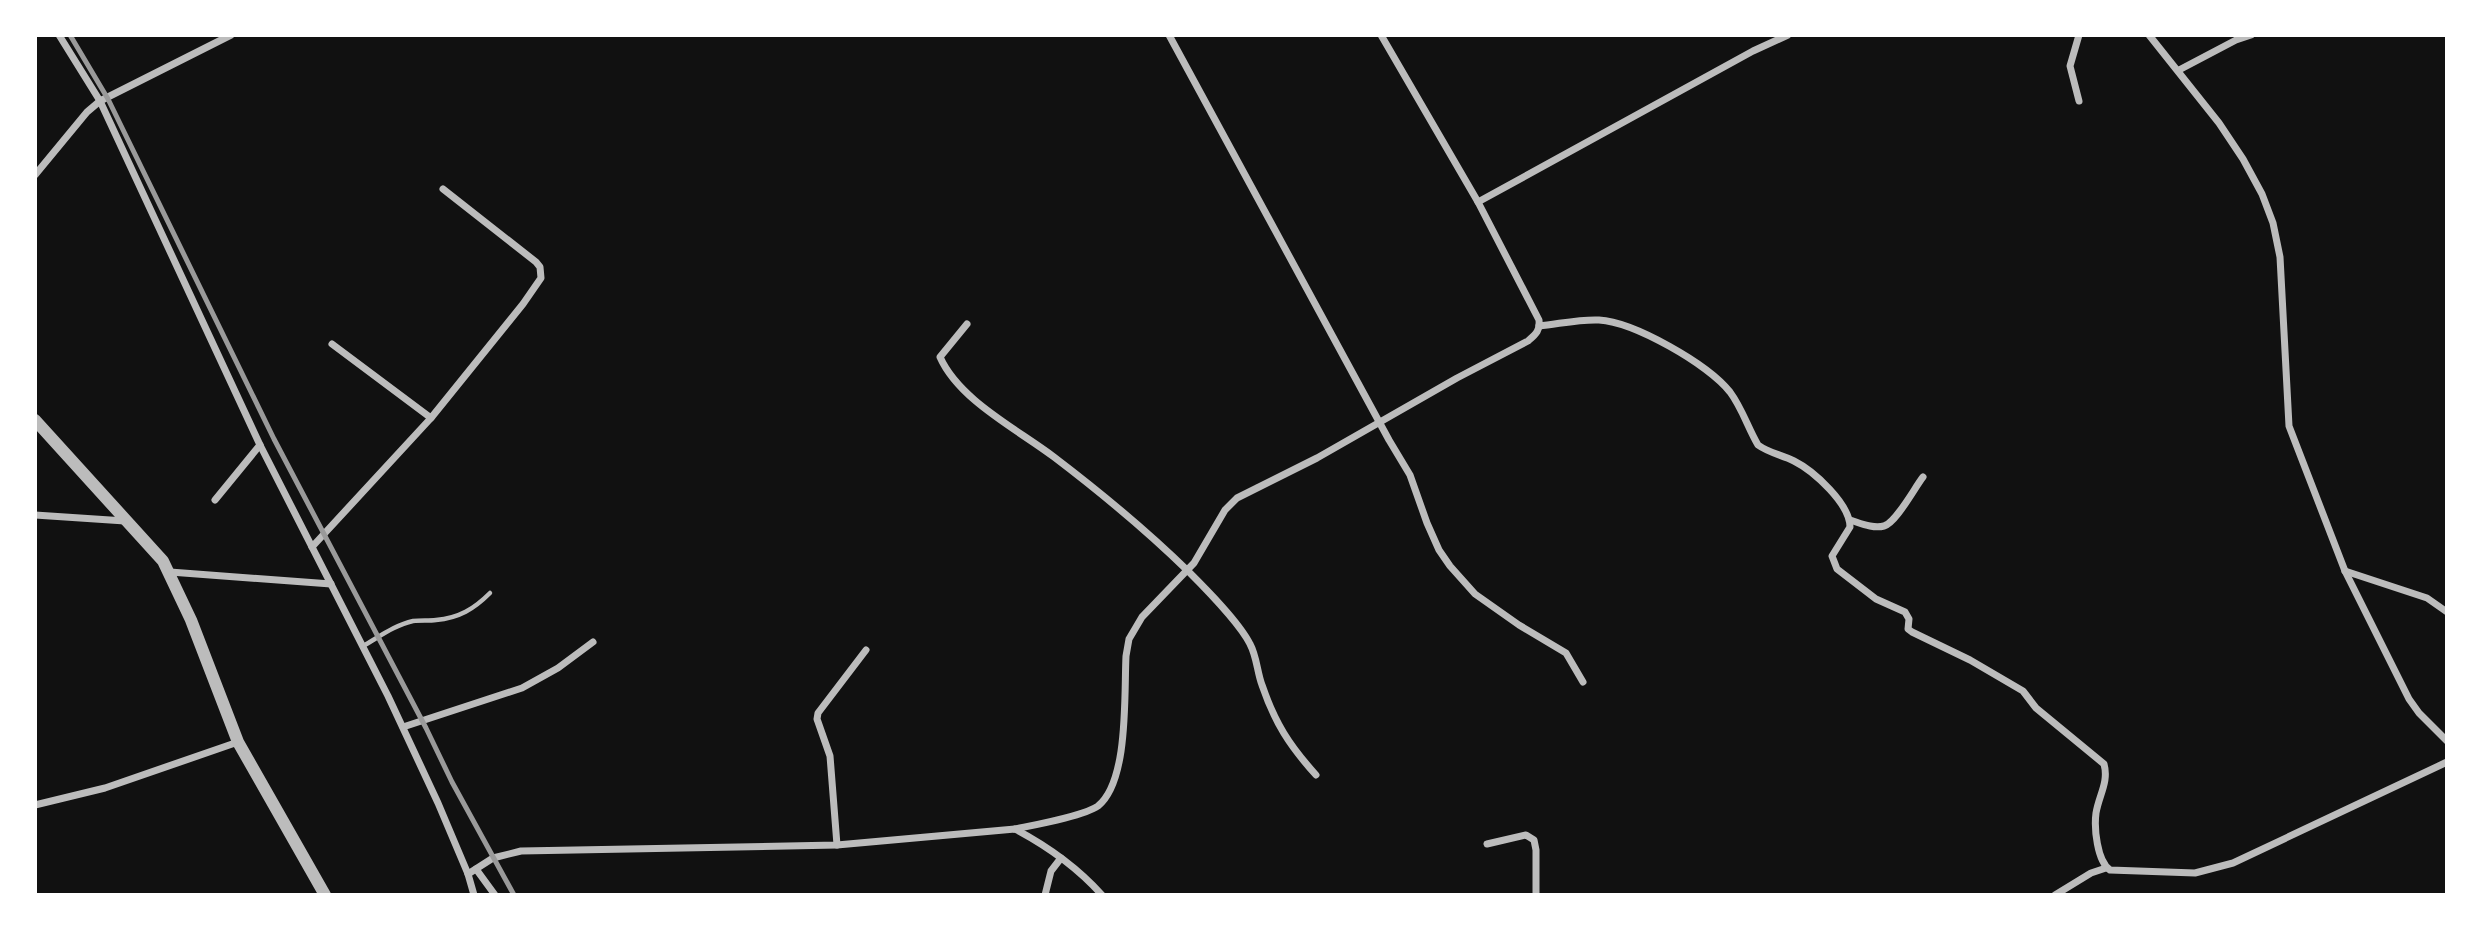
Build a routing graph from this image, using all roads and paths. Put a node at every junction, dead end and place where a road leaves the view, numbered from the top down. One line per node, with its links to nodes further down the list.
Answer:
1 (59, 35): 11 (street)
2 (231, 35): 11 (street)
3 (1169, 35): 20 (street)
4 (1381, 35): 14 (street)
5 (1788, 35): 14 (street)
6 (2079, 35): 10 (street)
7 (2149, 35): 9 (street)
8 (2252, 35): 9 (street)
9 (2179, 70): 29 (street)
10 (2079, 101)
11 (100, 102): 12 (street); 21 (street)
12 (35, 175)
13 (443, 190): 18 (street)
14 (1478, 202): 16 (street)
15 (967, 324): 28 (street)
16 (1539, 326): 20 (street); 25 (street)
17 (332, 344): 18 (street)
18 (431, 418): 27 (street)
19 (35, 420): 26 (street)
20 (1379, 422): 28 (street); 37 (street)
21 (260, 444): 23 (street); 27 (street)
22 (1923, 477): 25 (street)
23 (215, 500)
24 (35, 515): 26 (street)
25 (1850, 520): 48 (street)
26 (126, 522): 30 (street)
27 (312, 547): 31 (street)
28 (1187, 571): 42 (street); 44 (street)
29 (2345, 571): 33 (street); 39 (street)
30 (170, 572): 31 (street); 40 (street)
31 (331, 584): 35 (street)
32 (490, 593): 35 (lane)
33 (2447, 612)
34 (593, 642): 38 (street)
35 (363, 646): 38 (street)
36 (866, 650): 46 (street)
37 (1583, 682)
38 (403, 727): 50 (street)
39 (2447, 741)
40 (238, 742): 43 (street); 51 (street)
41 (2447, 762): 48 (street)
42 (1316, 775)
43 (35, 805)
44 (1015, 830): 46 (street); 47 (street)
45 (1488, 844): 56 (street)
46 (837, 845): 49 (street)
47 (1061, 858): 54 (street); 55 (street)
48 (2106, 868): 57 (street)
49 (476, 869): 50 (street); 53 (street)
50 (468, 874): 52 (street)
51 (325, 895)
52 (474, 895)
53 (495, 895)
54 (1045, 895)
55 (1102, 895)
56 (1536, 895)
57 (2055, 895)

